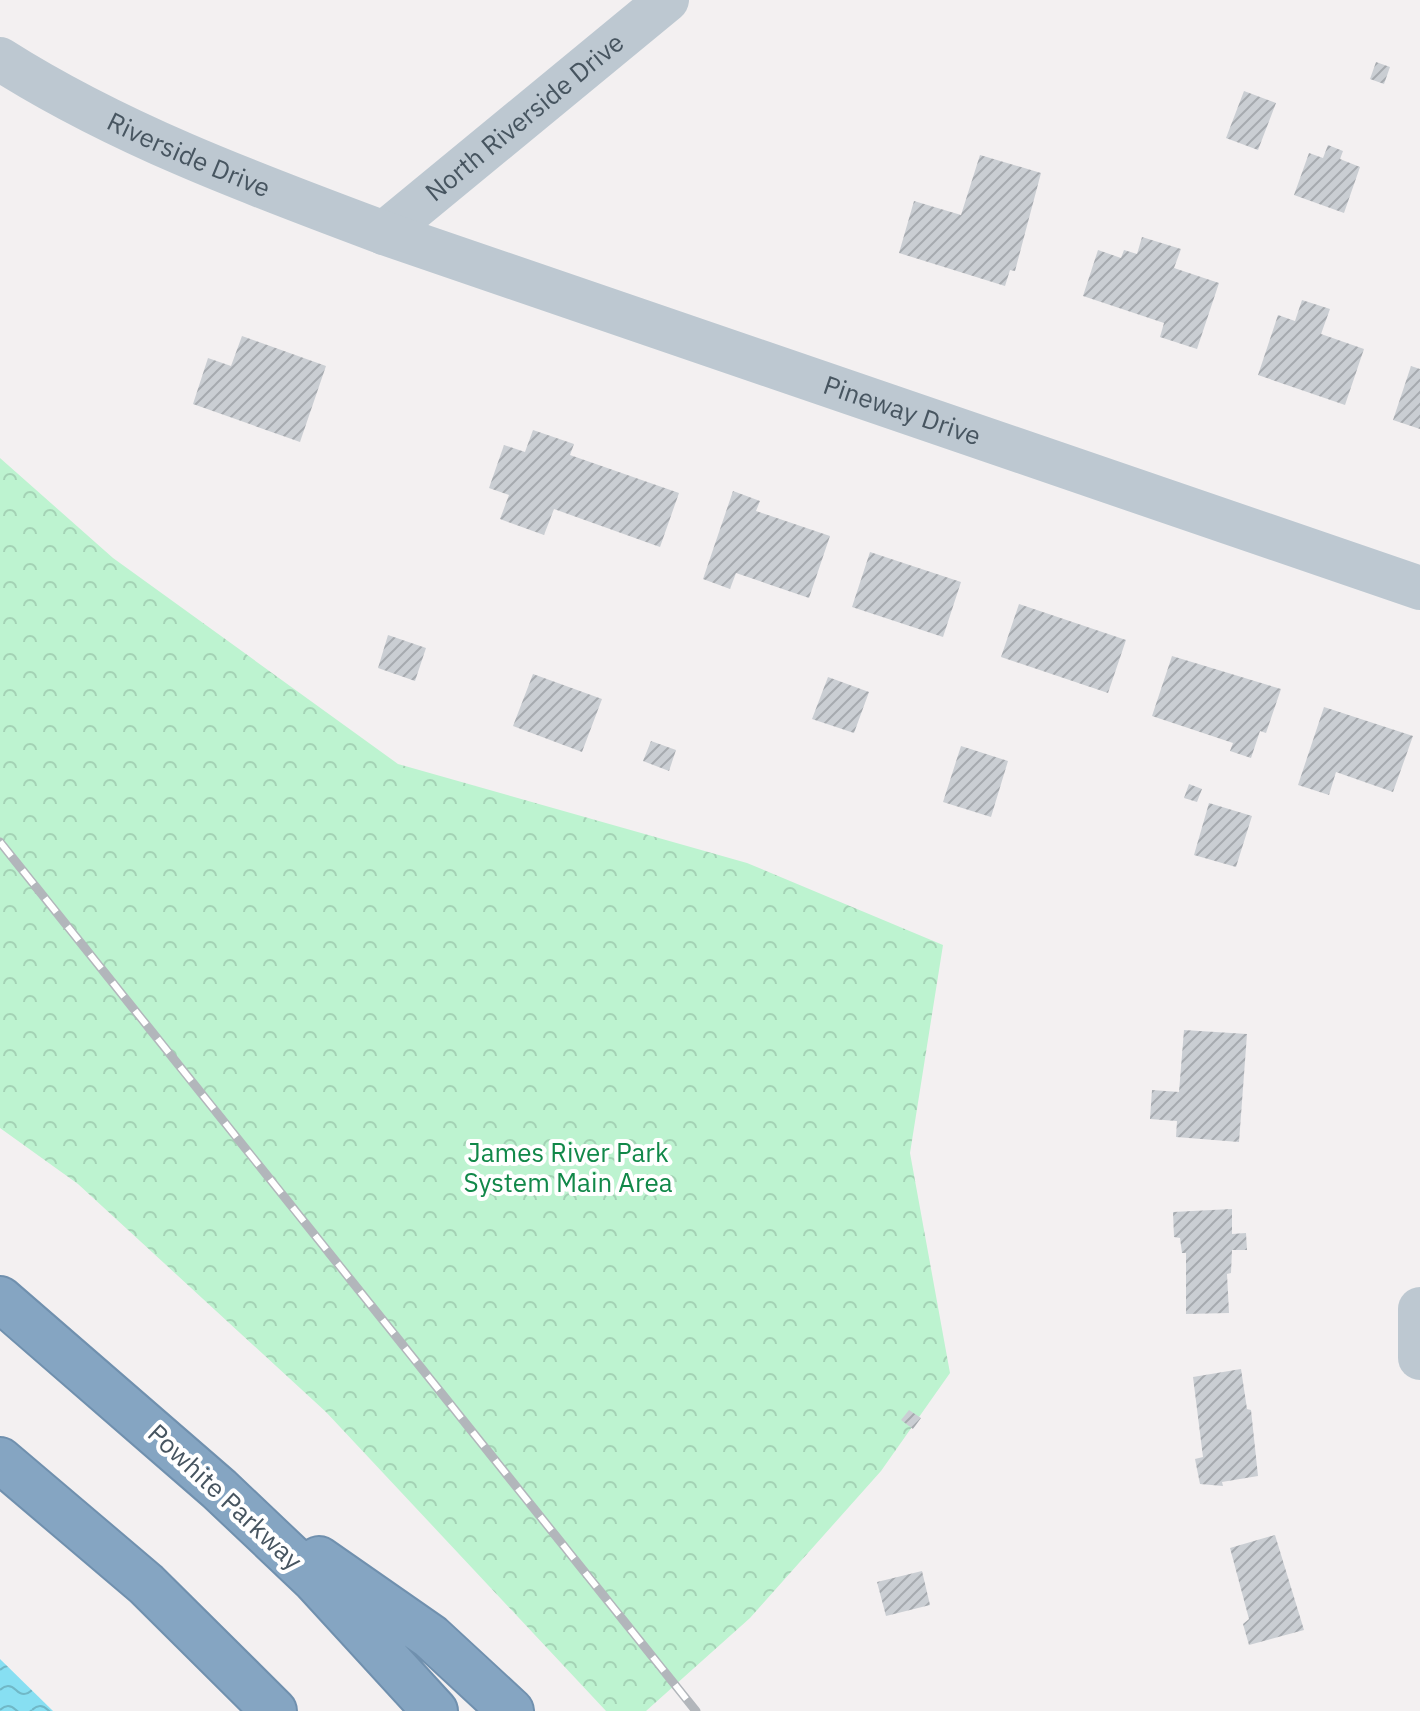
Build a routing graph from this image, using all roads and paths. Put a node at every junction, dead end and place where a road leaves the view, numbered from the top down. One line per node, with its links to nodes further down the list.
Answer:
1 (667, 0): 3 (street, North Riverside Drive)
2 (0, 59): 3 (street, Riverside Drive)
3 (384, 233): 4 (street, Pineway Drive)
4 (1420, 588)
5 (0, 1299): 9 (highway, Powhite Parkway)
6 (1420, 1309): 7 (street)
7 (1420, 1358)
8 (0, 1460): 10 (highway)
9 (219, 1489): 11 (highway, Powhite Parkway); 12 (highway)
10 (268, 1706)
11 (435, 1711)
12 (511, 1711)

